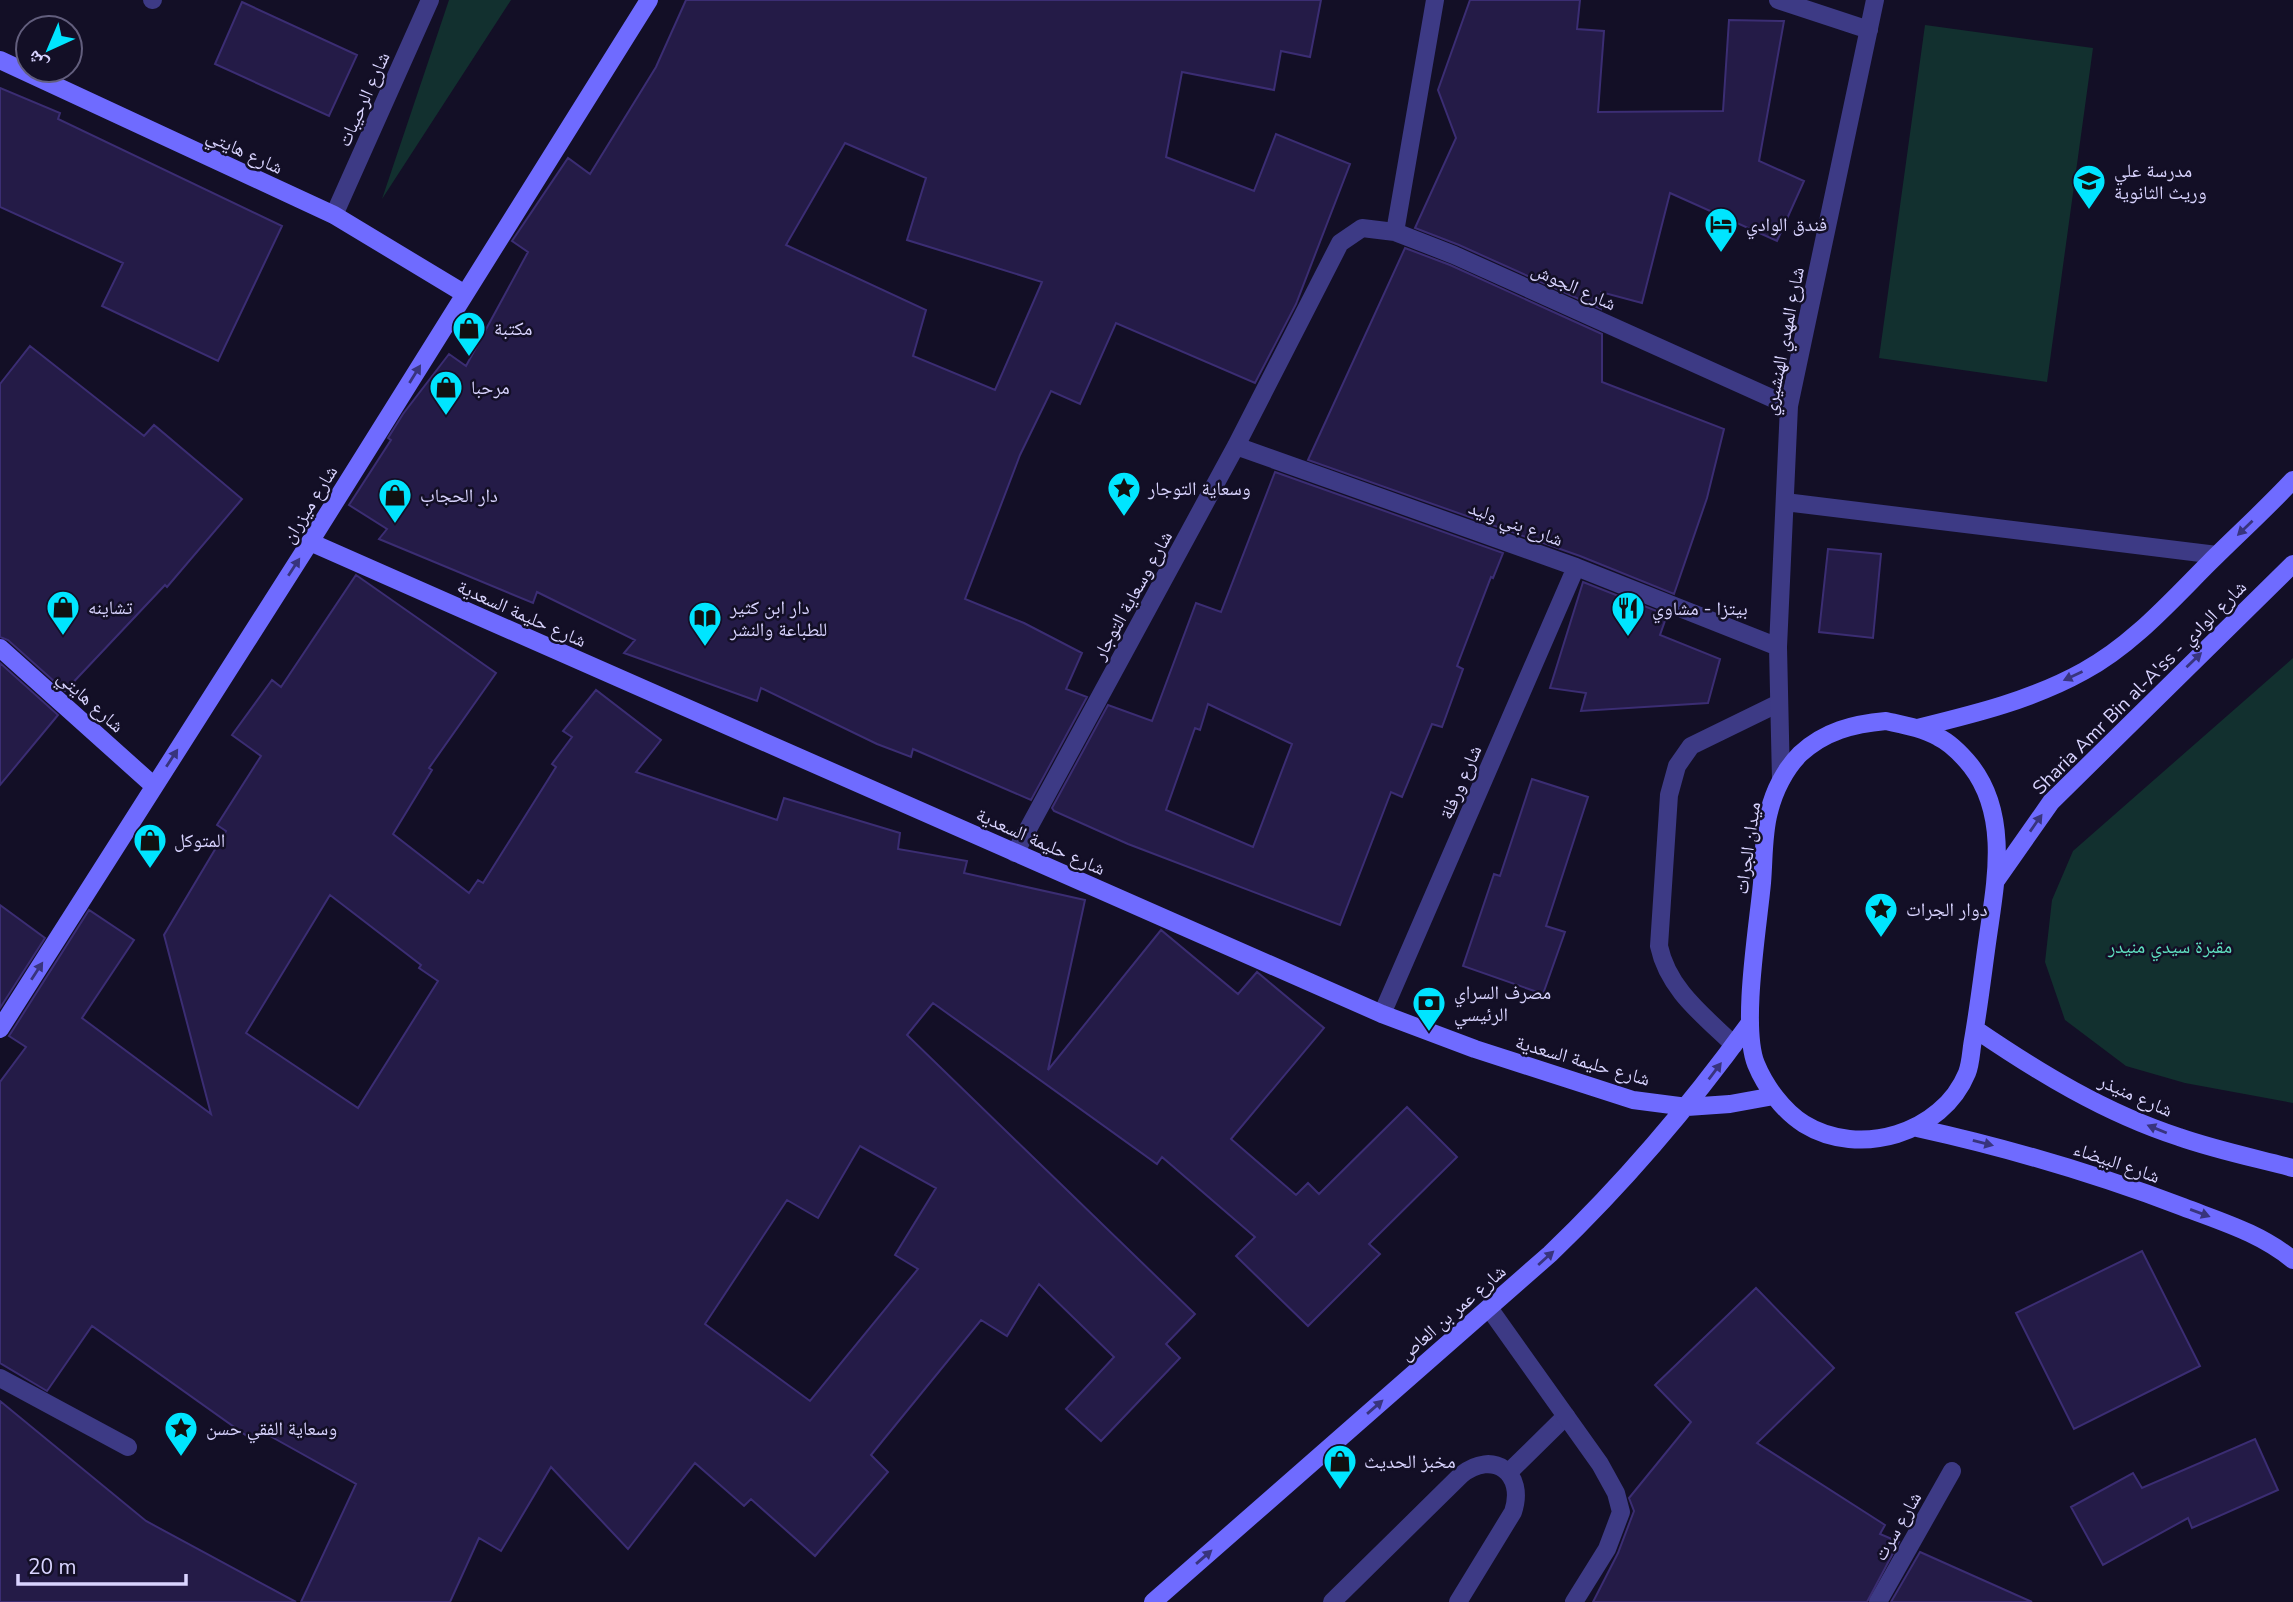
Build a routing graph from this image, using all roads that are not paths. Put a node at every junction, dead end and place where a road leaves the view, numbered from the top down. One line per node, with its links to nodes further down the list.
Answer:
1 (430, 0): 8 (street, شارع الرحيبات)
2 (649, 0): 11 (street, شارع ميزران)
3 (1435, 0): 9 (street)
4 (1778, 0): 6 (street)
5 (1875, 0): 6 (street, شارع المهدي الهنشيري)
6 (1869, 30): 12 (street, شارع المهدي الهنشيري)
7 (0, 60): 8 (street, شارع هايتي)
8 (334, 215): 11 (street, شارع هايتي)
9 (1395, 232): 10 (street, شارع الجوش); 12 (street, شارع الجوش)
10 (1340, 243): 13 (street, شارع وسعاية التوجار)
11 (466, 293): 16 (street, شارع ميزران, one-way to 11)
12 (1788, 406): 15 (street, شارع المهدي الهنشيري)
13 (1237, 446): 19 (street, شارع بني وليد); 26 (street, شارع وسعاية التوجار)
14 (2293, 480): 17 (street, Sharia Amr Bin al-A'ss - شارع الوادي, one-way to 17)
15 (1784, 502): 17 (street); 20 (street, شارع المهدي الهنشيري)
16 (310, 542): 25 (street, شارع ميزران, one-way to 16); 26 (street, شارع حليمة السعدية)
17 (2217, 555): 23 (street, Sharia Amr Bin al-A'ss - شارع الوادي, one-way to 23)
18 (2293, 564): 27 (street, Sharia Amr Bin al-A'ss - شارع الوادي, one-way to 18)
19 (1576, 567): 20 (street, شارع بني وليد); 28 (street, شارع ورفلة)
20 (1778, 647): 22 (street, شارع المهدي الهنشيري)
21 (0, 648): 25 (street, شارع هايتي)
22 (1779, 704): 24 (street, شارع المهدي الهنشيري); 32 (street)
23 (1917, 727): 24 (street, ميدان الجرات); 27 (street, ميدان الجرات)
24 (1781, 780): 29 (street, ميدان الجرات)
25 (154, 786): 30 (street, شارع ميزران, one-way to 25)
26 (1015, 853): 28 (street, شارع حليمة السعدية)
27 (1997, 879): 31 (street, ميدان الجرات)
28 (1382, 1014): 34 (street, شارع حليمة السعدية)
29 (1749, 1024): 32 (street, شارع عمر بن العاص); 33 (street, ميدان الجرات)
30 (0, 1029)
31 (1975, 1029): 35 (street, ميدان الجرات); 36 (street, شارع منيذر, one-way to 31)
32 (1734, 1045): 34 (street, شارع عمر بن العاص, one-way to 32)
33 (1774, 1096): 34 (street, شارع حليمة السعدية); 35 (street, ميدان الجرات)
34 (1687, 1107): 38 (street, شارع عمر بن العاص, one-way to 34)
35 (1917, 1128): 37 (street, شارع البيضاء, one-way to 37)
36 (2293, 1168)
37 (2293, 1260)
38 (1489, 1308): 40 (street); 44 (street, شارع عمر بن العاص, one-way to 38)
39 (0, 1378): 41 (street)
40 (1566, 1416): 43 (street); 47 (street)
41 (128, 1447)
42 (1952, 1471): 48 (street, شارع سرت)
43 (1508, 1473): 45 (street); 46 (street)
44 (1153, 1602)
45 (1332, 1602)
46 (1458, 1602)
47 (1574, 1602)
48 (1878, 1602)

